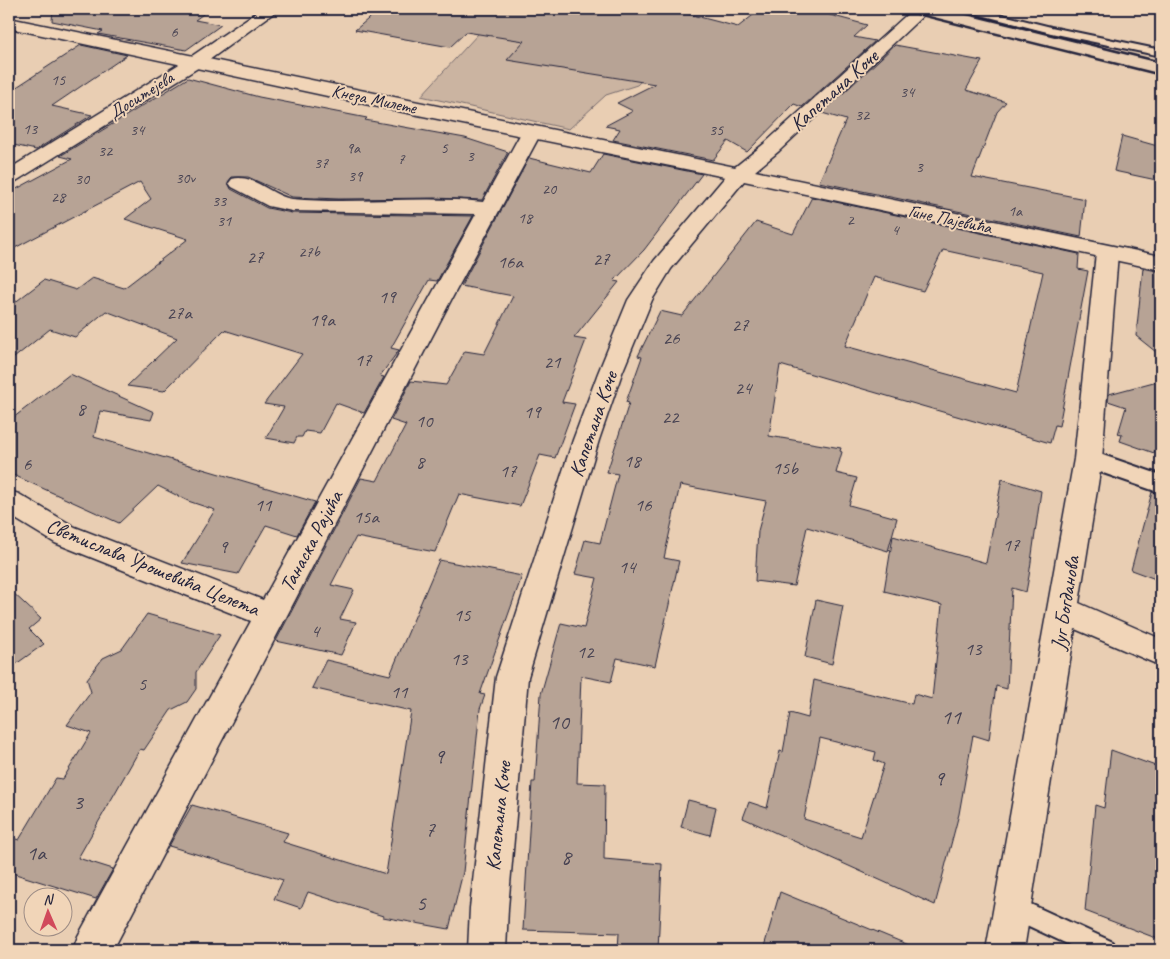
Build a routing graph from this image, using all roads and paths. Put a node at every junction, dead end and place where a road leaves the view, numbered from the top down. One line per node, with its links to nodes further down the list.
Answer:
1 (271, 9): 6 (main road, Доситејева)
2 (922, 9): 8 (main road, Капетана Коче)
3 (969, 9): 5 (lane)
4 (9, 23): 6 (main road, Кнеза Милете)
5 (1161, 53)
6 (194, 62): 7 (main road, Кнеза Милете); 9 (main road, Доситејева)
7 (531, 132): 8 (main road, Кнеза Милете); 11 (main road, Танаска Рајића)
8 (739, 174): 12 (main road, Гине Пајевића); 22 (main road, Капетана Коче)
9 (9, 176)
10 (239, 183): 11 (main road)
11 (489, 210): 18 (main road, Танаска Рајића)
12 (1107, 253): 13 (main road, Гине Пајевића); 14 (main road, Југ Богданова)
13 (1161, 264)
14 (1088, 459): 15 (street); 17 (main road, Југ Богданова)
15 (1161, 484)
16 (9, 502): 18 (main road, Светислава Урошевића Целета)
17 (1064, 610): 19 (main road); 20 (main road, Југ Богданова)
18 (271, 616): 21 (main road, Танаска Рајића)
19 (1161, 653)
20 (1013, 908): 23 (main road, Југ Богданова); 24 (lane)
21 (92, 950)
22 (487, 950)
23 (1005, 950)
24 (1105, 950)

